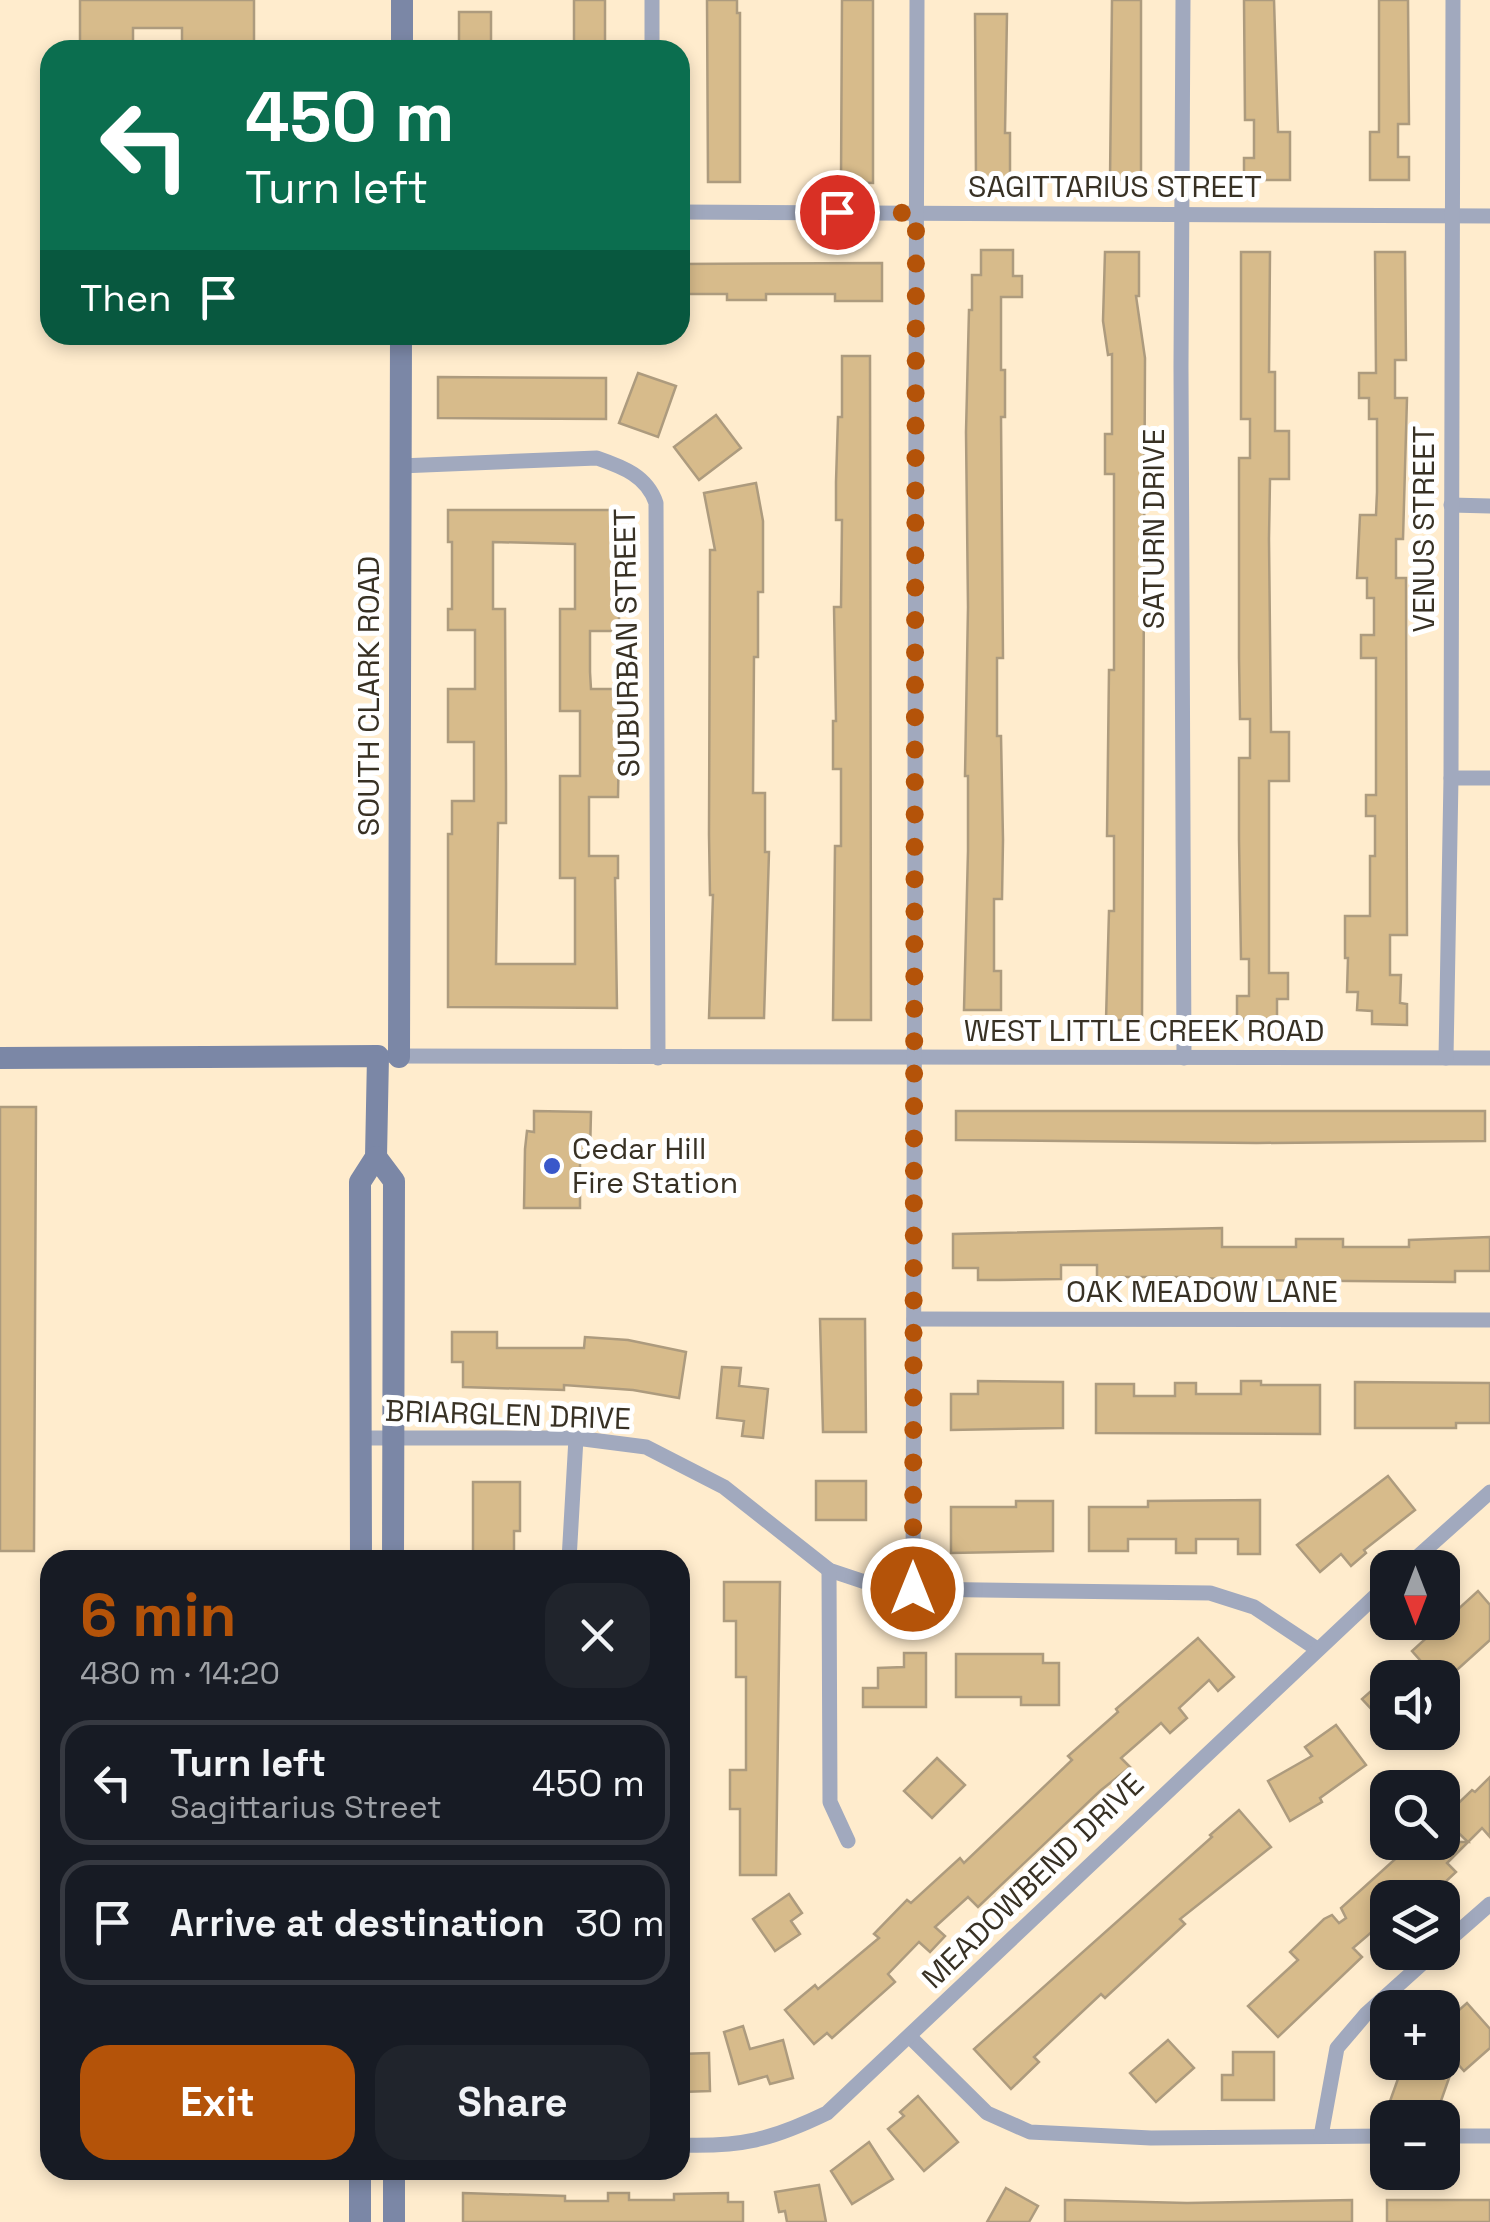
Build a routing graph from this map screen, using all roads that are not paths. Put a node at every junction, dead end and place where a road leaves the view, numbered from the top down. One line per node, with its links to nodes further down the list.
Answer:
1 (402, 0): 6 (street)
2 (652, 0): 7 (street)
3 (917, 0): 9 (street)
4 (1183, 0): 10 (street, SATURN DRIVE)
5 (1453, 0): 11 (street, VENUS STREET)
6 (402, 40)
7 (652, 40)
8 (690, 212): 9 (street, SAGITTARIUS STREET)
9 (916, 213): 10 (street, SAGITTARIUS STREET); 22 (street)
10 (1183, 215): 11 (street, SAGITTARIUS STREET); 23 (street, SATURN DRIVE)
11 (1450, 216): 12 (street, SAGITTARIUS STREET); 15 (street, VENUS STREET)
12 (1490, 216)
13 (401, 345): 14 (street, SOUTH CLARK ROAD)
14 (400, 466): 19 (street, SOUTH CLARK ROAD); 21 (street, SUBURBAN STREET)
15 (1452, 504): 16 (street); 17 (street, VENUS STREET)
16 (1490, 506)
17 (1452, 778): 18 (street); 24 (street, VENUS STREET)
18 (1490, 778)
19 (388, 1056): 20 (street); 21 (street, WEST LITTLE CREEK ROAD); 26 (street, SOUTH CLARK ROAD)
20 (0, 1058)
21 (658, 1058): 22 (street, WEST LITTLE CREEK ROAD)
22 (914, 1058): 23 (street, WEST LITTLE CREEK ROAD); 27 (street)
23 (1184, 1058): 24 (street, WEST LITTLE CREEK ROAD)
24 (1446, 1058): 25 (street, WEST LITTLE CREEK ROAD)
25 (1490, 1058)
26 (376, 1156): 29 (street, SOUTH CLARK ROAD); 30 (street, SOUTH CLARK ROAD)
27 (914, 1320): 28 (street, OAK MEADOW LANE); 38 (street)
28 (1490, 1320)
29 (360, 1438): 30 (street, BRIARGLEN DRIVE); 33 (street, SOUTH CLARK ROAD)
30 (395, 1438): 31 (street, BRIARGLEN DRIVE); 34 (street, SOUTH CLARK ROAD)
31 (576, 1438): 35 (street); 37 (street, BRIARGLEN DRIVE)
32 (1490, 1492): 36 (street)
33 (361, 1550)
34 (393, 1550)
35 (570, 1550)
36 (1425, 1550)
37 (828, 1570): 38 (street, BRIARGLEN DRIVE); 41 (street)
38 (913, 1589): 40 (street, BRIARGLEN DRIVE)
39 (1370, 1600): 40 (street, MEADOWBEND DRIVE)
40 (1317, 1649): 45 (street, MEADOWBEND DRIVE)
41 (848, 1841)
42 (1490, 1904): 43 (street)
43 (1460, 1930)
44 (1415, 1970): 46 (street)
45 (910, 2036): 46 (street); 50 (street, MEADOWBEND DRIVE)
46 (1321, 2136): 47 (street)
47 (1370, 2136)
48 (1460, 2136): 49 (street)
49 (1490, 2136)
50 (690, 2145)
51 (360, 2180): 53 (street)
52 (394, 2180): 54 (street)
53 (360, 2222)
54 (394, 2222)

